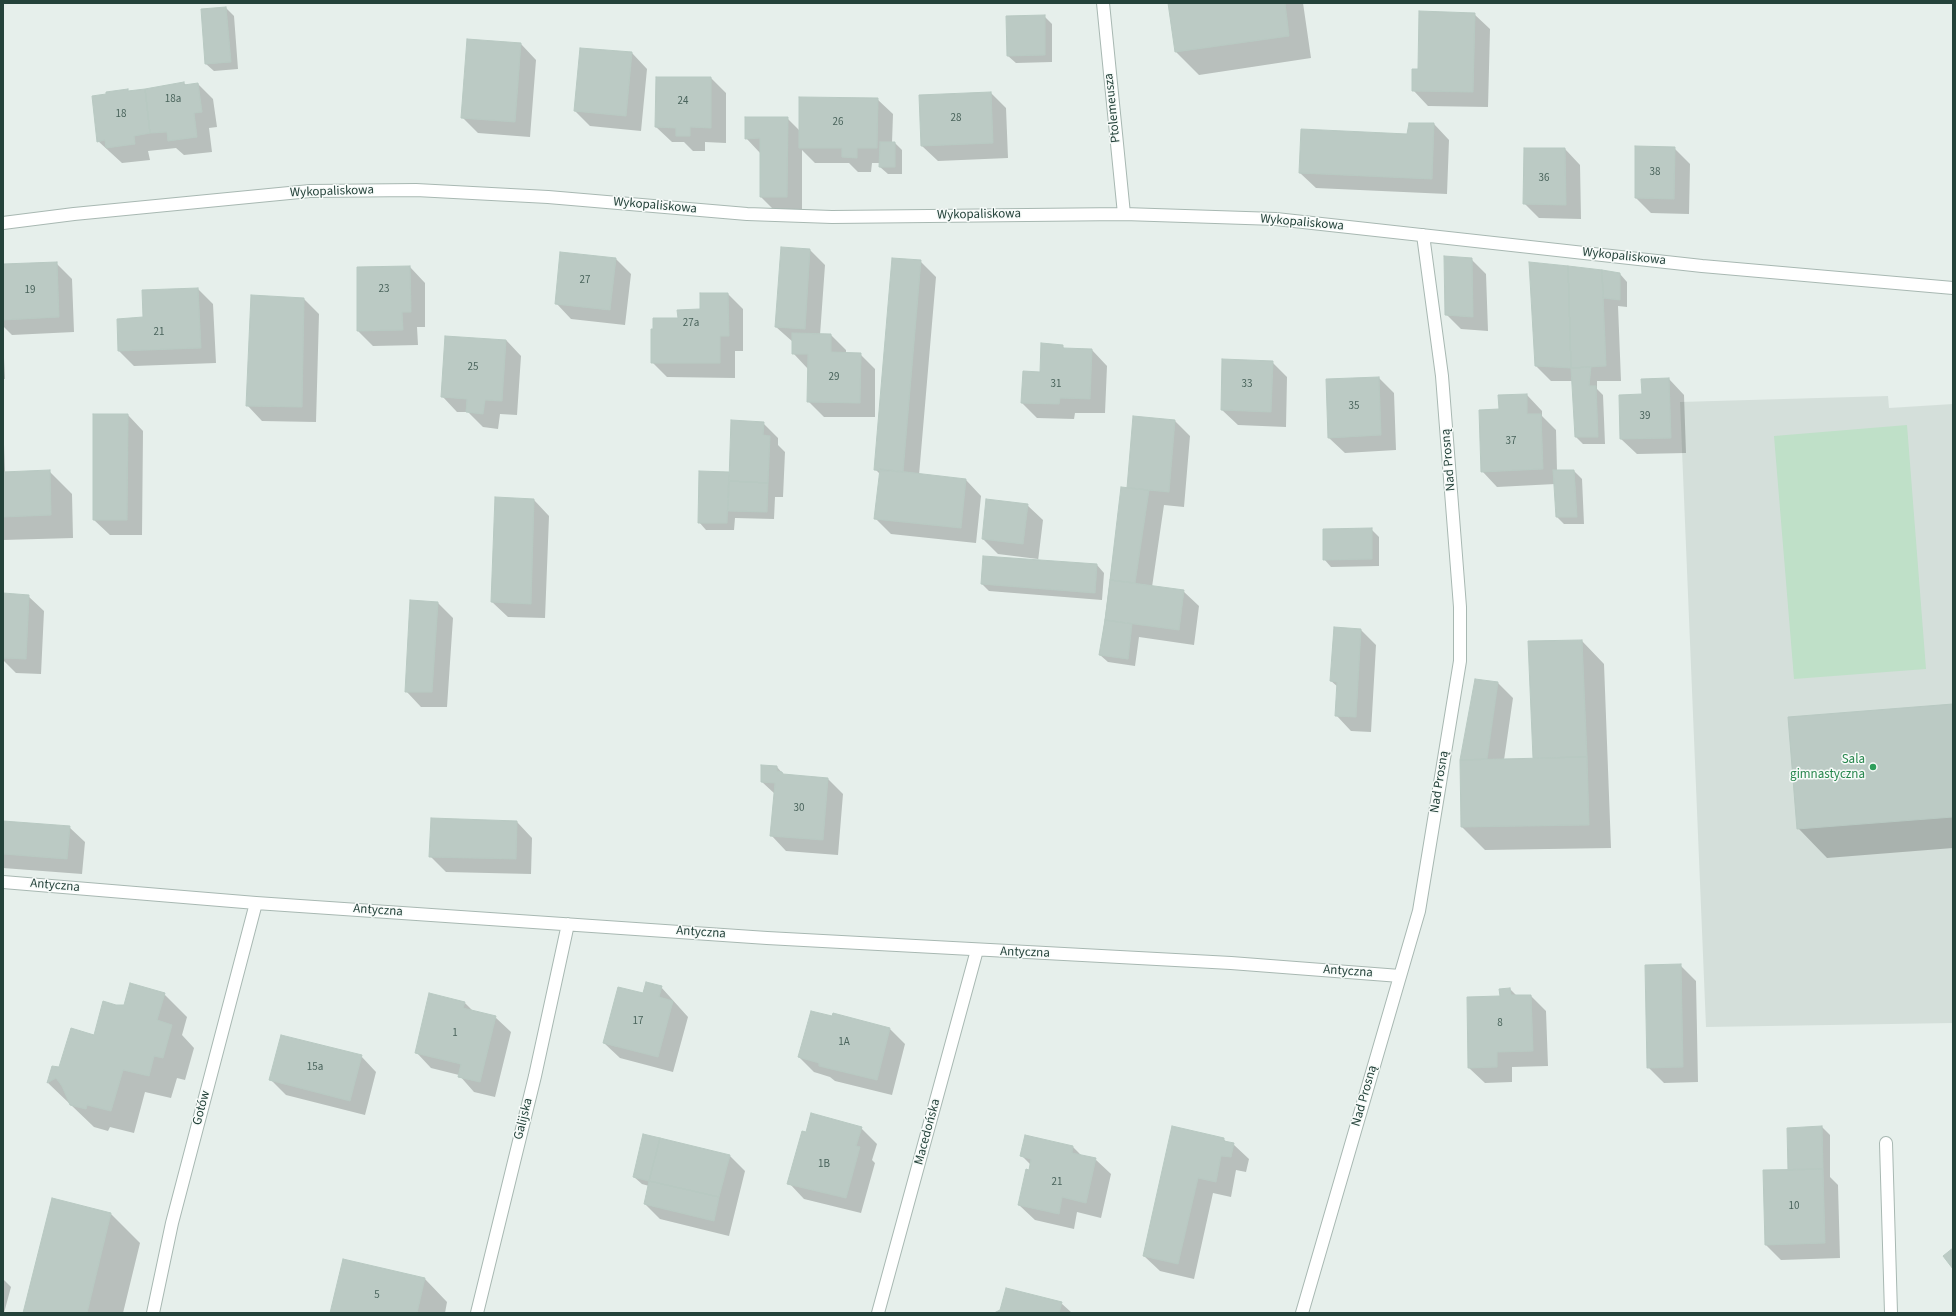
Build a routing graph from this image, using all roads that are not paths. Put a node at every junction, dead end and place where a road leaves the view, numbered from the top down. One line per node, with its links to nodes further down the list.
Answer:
1 (1103, 3): 2 (street, Ptolemeusza)
2 (1124, 214): 3 (street, Wykopaliskowa); 4 (street, Wykopaliskowa)
3 (3, 223)
4 (1423, 235): 5 (street, Wykopaliskowa); 10 (street, Nad Prosną)
5 (1953, 288)
6 (3, 882): 7 (street, Antyczna)
7 (256, 903): 8 (street, Antyczna); 12 (street, Gotów)
8 (568, 924): 9 (street, Antyczna); 13 (street, Galijska)
9 (977, 950): 10 (street, Antyczna); 14 (street, Macedońska)
10 (1400, 976): 15 (street, Nad Prosną)
11 (1886, 1143): 16 (street)
12 (153, 1313)
13 (477, 1313)
14 (878, 1313)
15 (1302, 1313)
16 (1891, 1313)

